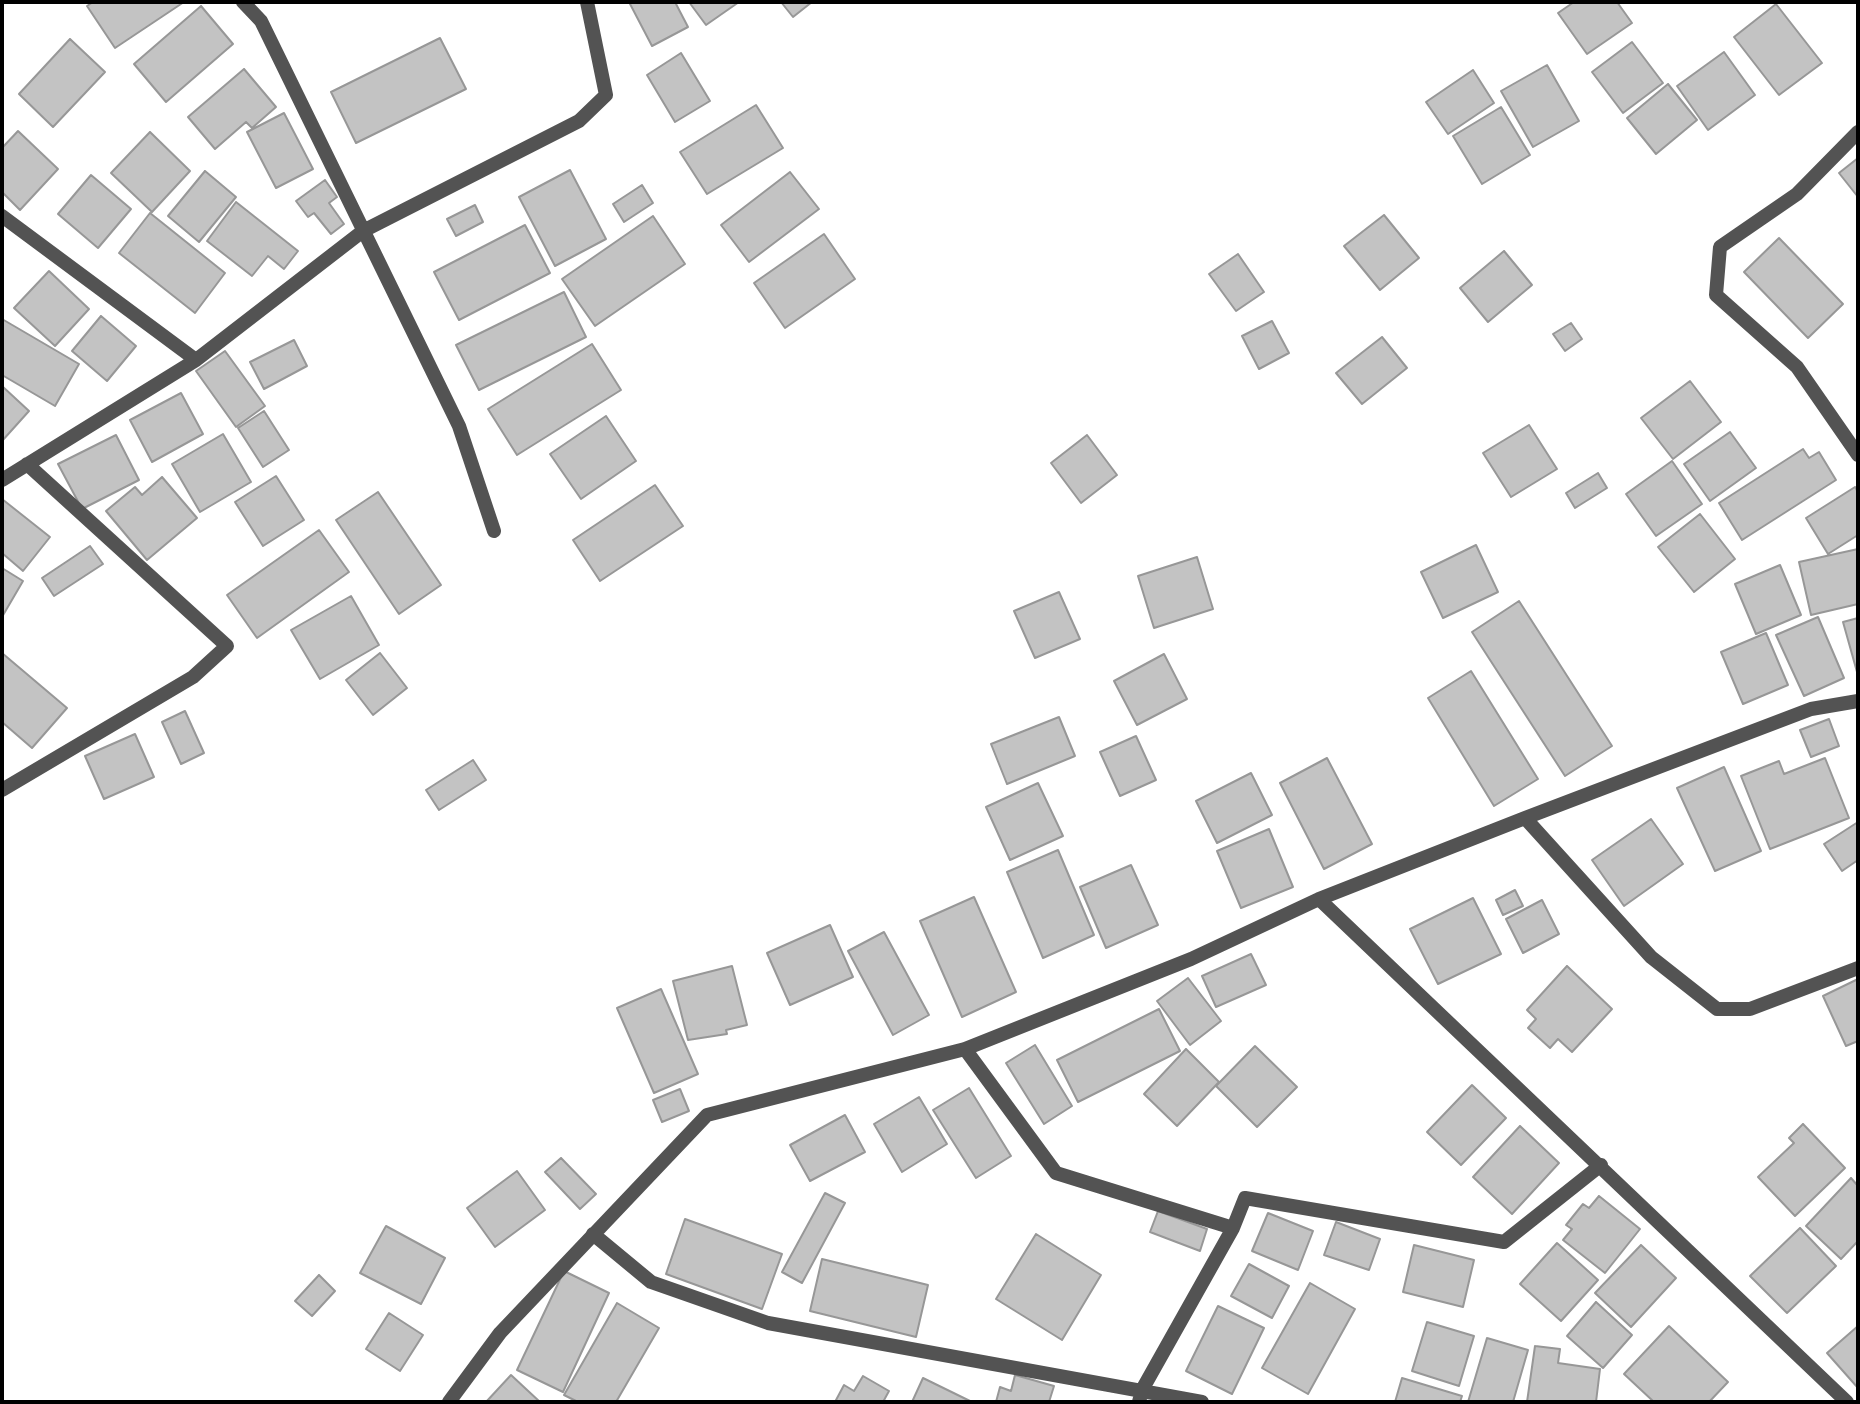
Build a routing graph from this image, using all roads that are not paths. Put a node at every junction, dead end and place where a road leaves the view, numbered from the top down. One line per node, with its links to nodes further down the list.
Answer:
1 (243, 2): 5 (street)
2 (587, 2): 5 (street)
3 (1858, 132): 7 (street)
4 (2, 216): 6 (street)
5 (363, 231): 6 (street); 10 (street)
6 (196, 360): 8 (street)
7 (1858, 455)
8 (27, 464): 9 (street); 12 (street)
9 (2, 480)
10 (494, 531)
11 (1858, 701): 13 (street)
12 (2, 790)
13 (1525, 818): 14 (street); 15 (street)
14 (1319, 899): 16 (street); 17 (street)
15 (1858, 968)
16 (965, 1049): 18 (street); 19 (street)
17 (1601, 1165): 18 (street); 23 (street)
18 (1233, 1228): 20 (street)
19 (593, 1234): 20 (street); 21 (street)
20 (1141, 1396): 22 (street)
21 (449, 1402)
22 (1202, 1402)
23 (1847, 1402)

